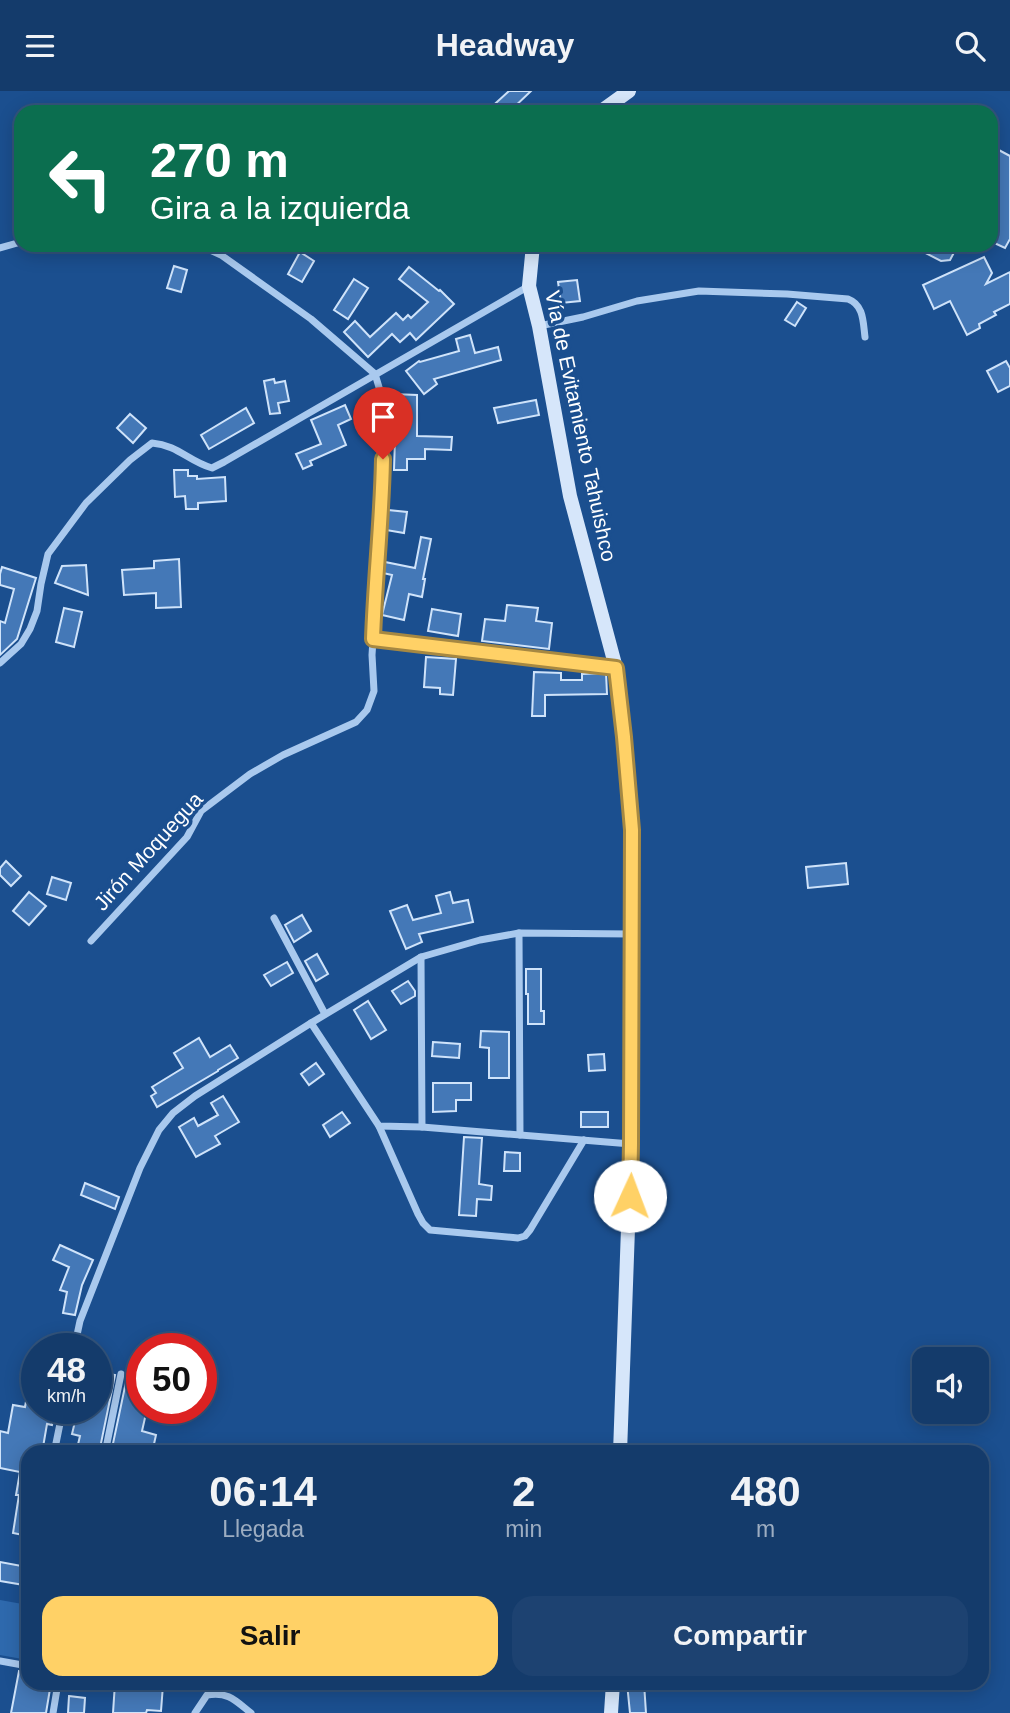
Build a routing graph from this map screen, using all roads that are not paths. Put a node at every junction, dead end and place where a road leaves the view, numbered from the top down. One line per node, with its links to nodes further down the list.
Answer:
1 (629, 91): 2 (main road)
2 (610, 105)
3 (214, 252): 8 (street)
4 (532, 252): 5 (main road, Vía de Evitamiento Tahuishco)
5 (529, 286): 6 (main road, Vía de Evitamiento Tahuishco); 8 (street)
6 (539, 326): 7 (street); 11 (main road, Vía de Evitamiento Tahuishco)
7 (865, 337)
8 (375, 374): 9 (street, Jirón Moquegua); 10 (street)
9 (373, 639): 11 (street); 15 (street, Jirón Moquegua)
10 (2, 659)
11 (616, 668): 14 (main road, Vía de Evitamiento Tahuishco)
12 (274, 918): 17 (street)
13 (519, 933): 14 (street); 16 (street); 21 (street)
14 (632, 934): 23 (main road, Vía de Evitamiento Tahuishco)
15 (91, 940)
16 (421, 957): 17 (street); 20 (street)
17 (325, 1014): 18 (street)
18 (311, 1023): 19 (street); 24 (street)
19 (379, 1126): 20 (street); 22 (street)
20 (422, 1126): 21 (street)
21 (520, 1135): 22 (street)
22 (584, 1140): 23 (street)
23 (631, 1144): 29 (main road, Vía de Evitamiento Tahuishco)
24 (78, 1333)
25 (121, 1374): 28 (street)
26 (60, 1424): 27 (street)
27 (56, 1445)
28 (107, 1445)
29 (621, 1445)
30 (0, 1661): 31 (street)
31 (21, 1665)
32 (57, 1690): 34 (street)
33 (613, 1690): 37 (main road)
34 (53, 1713)
35 (195, 1713): 36 (street)
36 (251, 1713)
37 (611, 1713)

